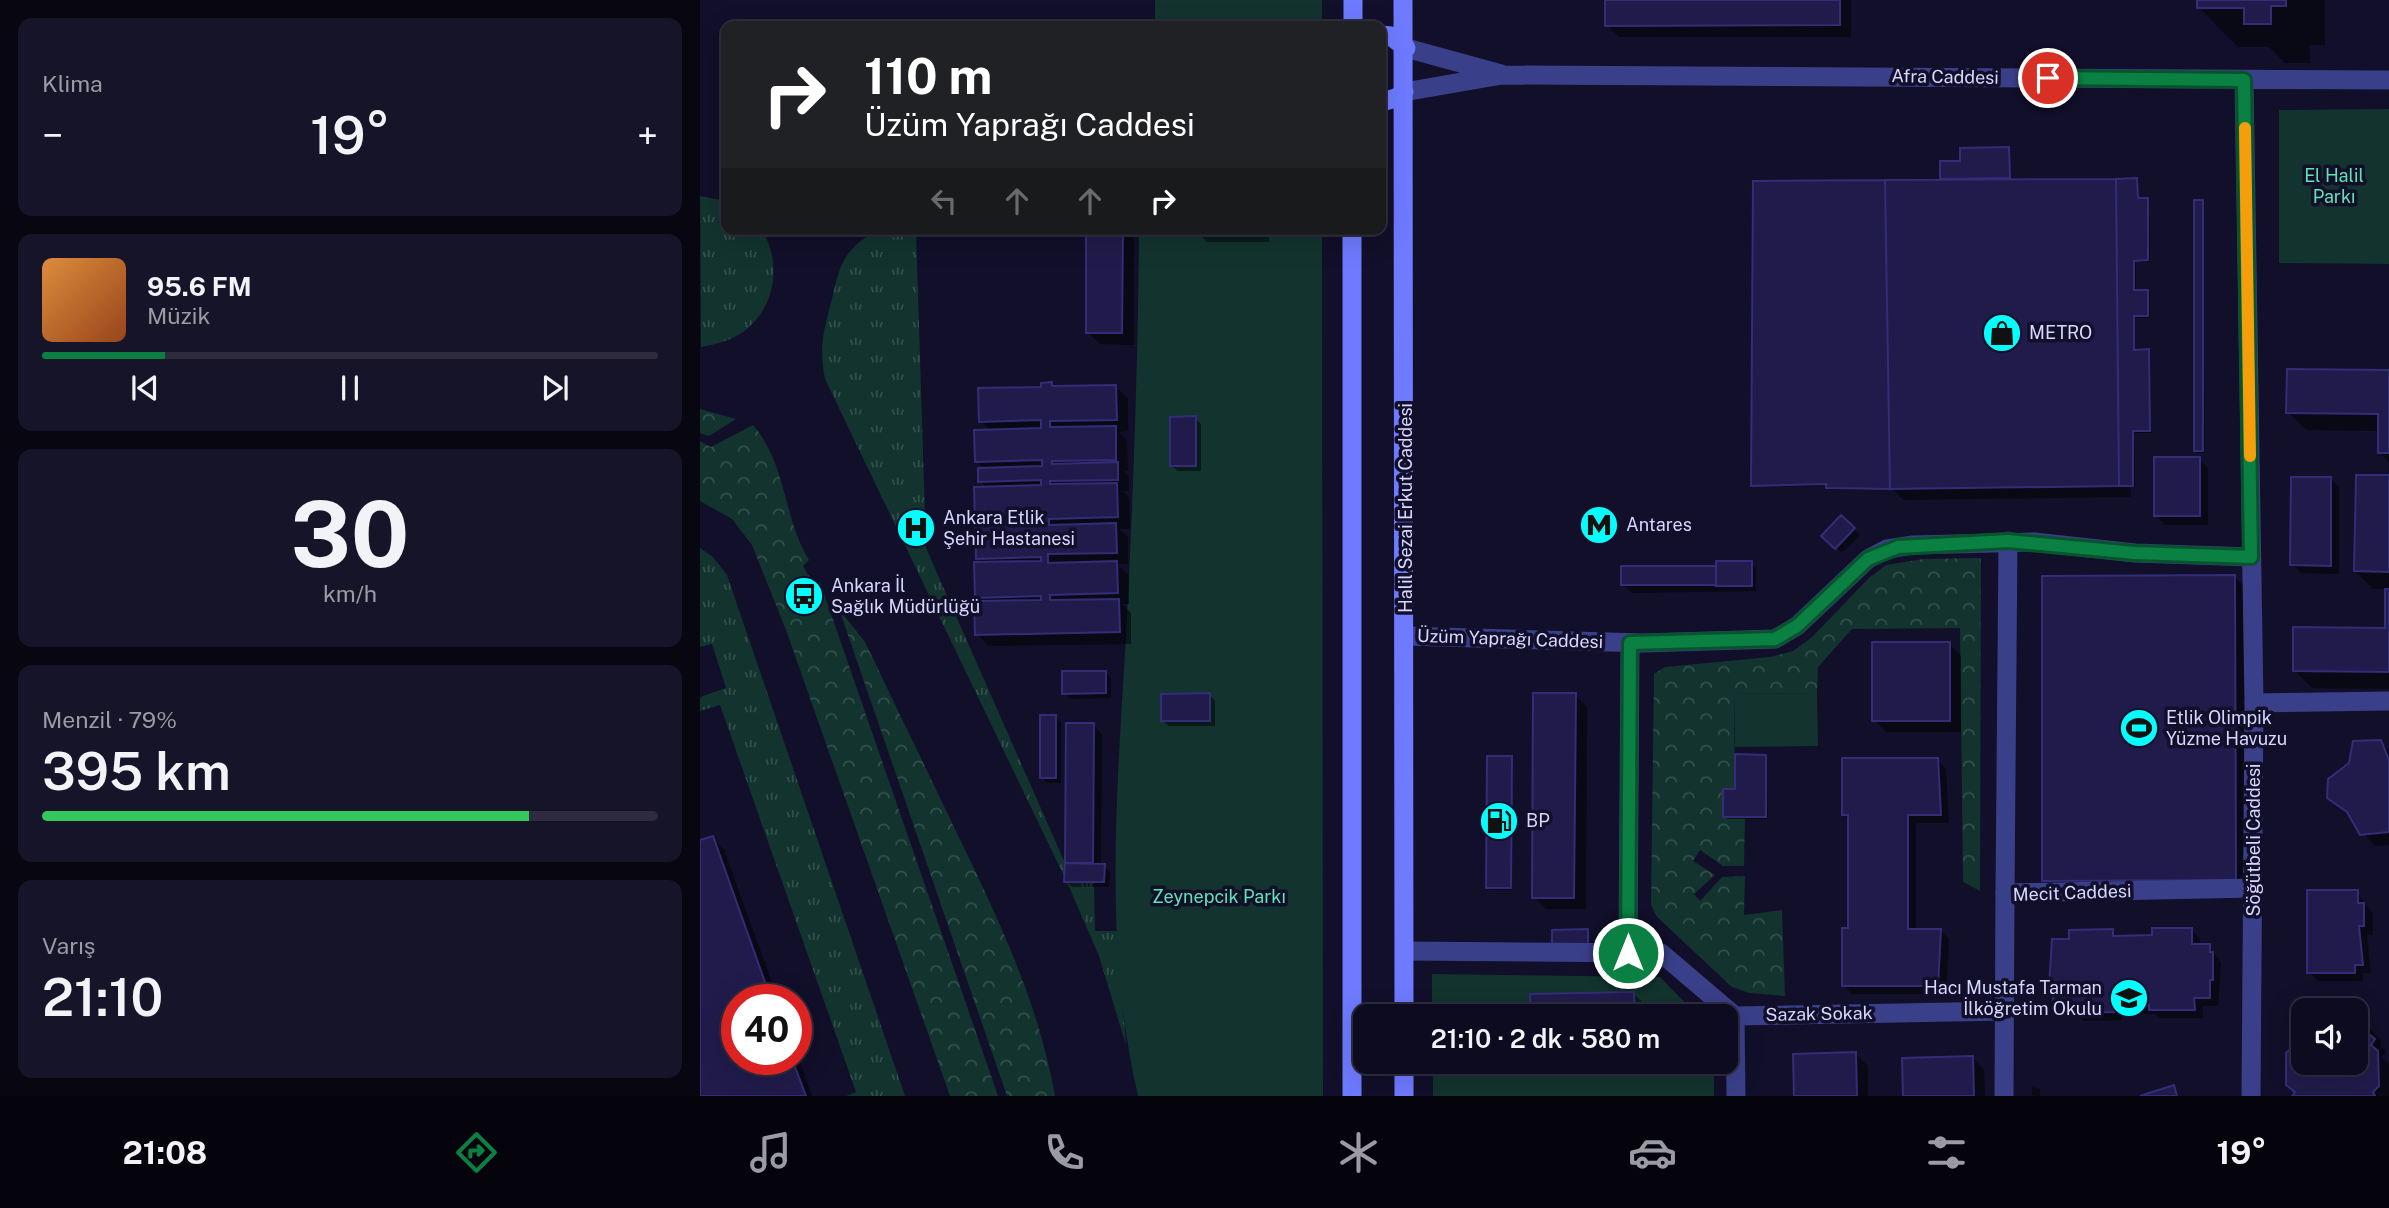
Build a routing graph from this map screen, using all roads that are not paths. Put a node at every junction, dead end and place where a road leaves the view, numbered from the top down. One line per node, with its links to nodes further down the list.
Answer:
1 (1353, 0): 3 (main road)
2 (1404, 0): 5 (main road, Halil Sezai Erkut Caddesi)
3 (1353, 21)
4 (1386, 36): 5 (main road)
5 (1406, 48): 6 (street, Afra Caddesi); 9 (main road, Halil Sezai Erkut Caddesi)
6 (1502, 75): 7 (street, Afra Caddesi); 9 (street, Afra Caddesi)
7 (2244, 80): 8 (street, Afra Caddesi); 13 (street, Söğütbeli Caddesi)
8 (2389, 80)
9 (1404, 92): 10 (main road); 14 (main road, Halil Sezai Erkut Caddesi)
10 (1386, 101)
11 (1352, 235): 28 (main road)
12 (2008, 541): 13 (street, Üzüm Yaprağı Caddesi); 15 (street, Üzüm Yaprağı Caddesi); 19 (street)
13 (2251, 557): 17 (street, Söğütbeli Caddesi)
14 (1406, 635): 15 (street, Üzüm Yaprağı Caddesi); 20 (main road, Halil Sezai Erkut Caddesi)
15 (1630, 643): 21 (street)
16 (2389, 701): 17 (street)
17 (2254, 703): 18 (street, Söğütbeli Caddesi)
18 (2255, 888): 19 (street, Mecit Caddesi); 32 (street, Söğütbeli Caddesi)
19 (2005, 894): 24 (street, Mecit Caddesi)
20 (1405, 951): 21 (street); 22 (main road, Halil Sezai Erkut Caddesi)
21 (1628, 953): 23 (street)
22 (1404, 1004)
23 (1721, 1004)
24 (2005, 1012): 25 (street, Sazak Sokak); 31 (street, Mecit Caddesi)
25 (1738, 1016)
26 (1404, 1074): 29 (main road)
27 (1736, 1074): 30 (street)
28 (1352, 1096)
29 (1404, 1096)
30 (1736, 1096)
31 (2004, 1096)
32 (2251, 1096)

